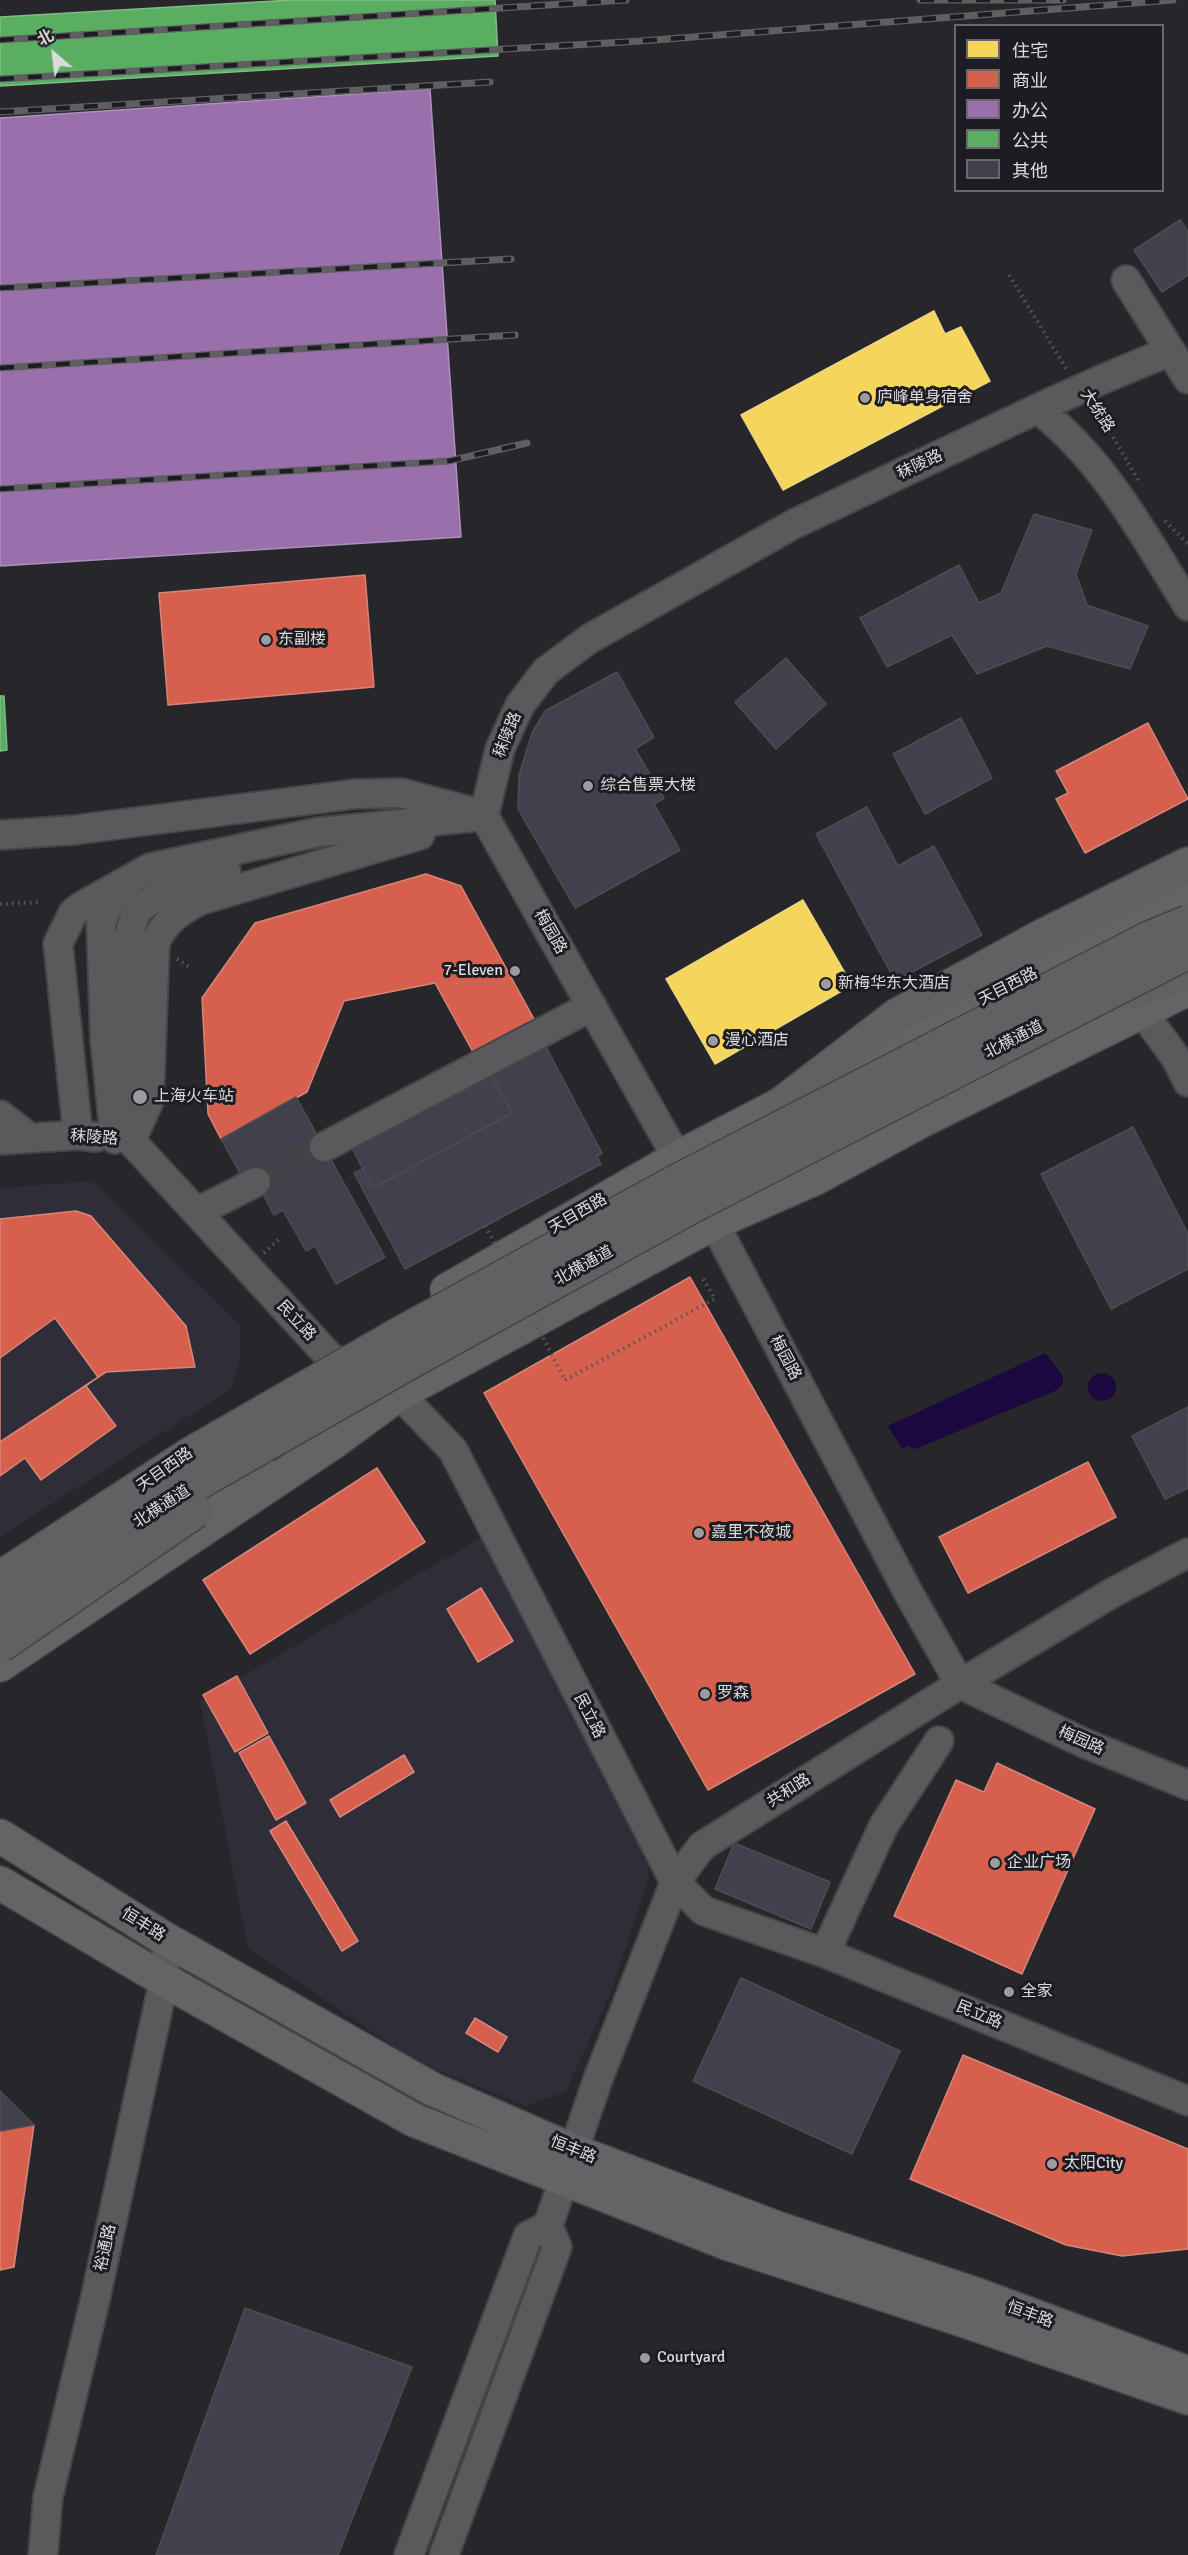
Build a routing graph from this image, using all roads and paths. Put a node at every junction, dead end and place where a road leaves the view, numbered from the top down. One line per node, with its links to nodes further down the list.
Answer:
1 (1009, 275): 4 (path, 大统路)
2 (1126, 280): 3 (street)
3 (1170, 351): 5 (street); 6 (street, 秣陵路)
4 (1070, 375)
5 (1188, 379)
6 (1097, 390): 7 (street, 秣陵路, bridge); 8 (path, 大统路)
7 (1047, 405): 11 (street, 大统路); 12 (street, 秣陵路)
8 (1143, 488)
9 (1162, 517): 10 (path)
10 (1188, 544)
11 (1188, 606)
12 (484, 816): 13 (street); 14 (street); 24 (street, 梅园路); 33 (street, 秣陵路)
13 (320, 832): 16 (street); 33 (street)
14 (0, 835)
15 (1188, 864): 28 (highway)
16 (134, 878): 30 (street); 33 (street)
17 (1188, 899): 28 (main road, 天目西路)
18 (42, 902): 19 (path)
19 (0, 904)
20 (1188, 922): 45 (highway, 北横通道, bridge)
21 (1188, 952): 26 (highway, 北横通道, bridge)
22 (1188, 972): 26 (highway, bridge)
23 (1188, 989): 25 (main road)
24 (592, 1006): 34 (street); 35 (street, 梅园路)
25 (1141, 1010): 27 (street); 38 (main road)
26 (1070, 1012): 40 (highway, 北横通道, bridge)
27 (1188, 1082)
28 (778, 1107): 35 (main road, 天目西路)
29 (0, 1115): 31 (street)
30 (78, 1135): 31 (street, 秣陵路); 33 (street, 秣陵路)
31 (30, 1138): 32 (street, 秣陵路)
32 (0, 1140)
33 (123, 1140): 37 (street, 民立路)
34 (324, 1146)
35 (677, 1158): 38 (street, 梅园路); 41 (main road, 天目西路)
36 (256, 1182): 37 (street)
37 (197, 1212): 41 (street, 民立路)
38 (714, 1223): 43 (main road); 51 (street, 梅园路)
39 (702, 1277): 42 (path)
40 (487, 1320): 47 (highway, 北横通道, bridge); 49 (highway, bridge)
41 (330, 1357): 43 (street, 民立路); 46 (main road, 天目西路)
42 (565, 1380)
43 (399, 1394): 48 (main road); 50 (main road); 55 (street, 民立路)
44 (1188, 1553): 51 (street, 共和路)
45 (0, 1578)
46 (0, 1584)
47 (0, 1615)
48 (0, 1633)
49 (0, 1646)
50 (0, 1665)
51 (960, 1684): 53 (street, 梅园路); 55 (street, 共和路)
52 (939, 1741): 58 (street)
53 (1188, 1785)
54 (0, 1836): 57 (main road, 恒丰路)
55 (675, 1882): 58 (street, 民立路); 61 (street, 共和路)
56 (0, 1883): 59 (main road, 恒丰路)
57 (167, 1940): 59 (street, 裕通路); 61 (main road, 恒丰路)
58 (825, 1953): 60 (street, 民立路)
59 (164, 1980): 61 (main road, 恒丰路); 65 (street, 裕通路)
60 (1188, 2101)
61 (570, 2166): 62 (street, 共和路); 63 (main road, 恒丰路); 64 (main road, 恒丰路)
62 (548, 2226): 66 (street); 67 (street)
63 (1188, 2373)
64 (1188, 2398)
65 (43, 2555)
66 (409, 2555)
67 (444, 2555)

